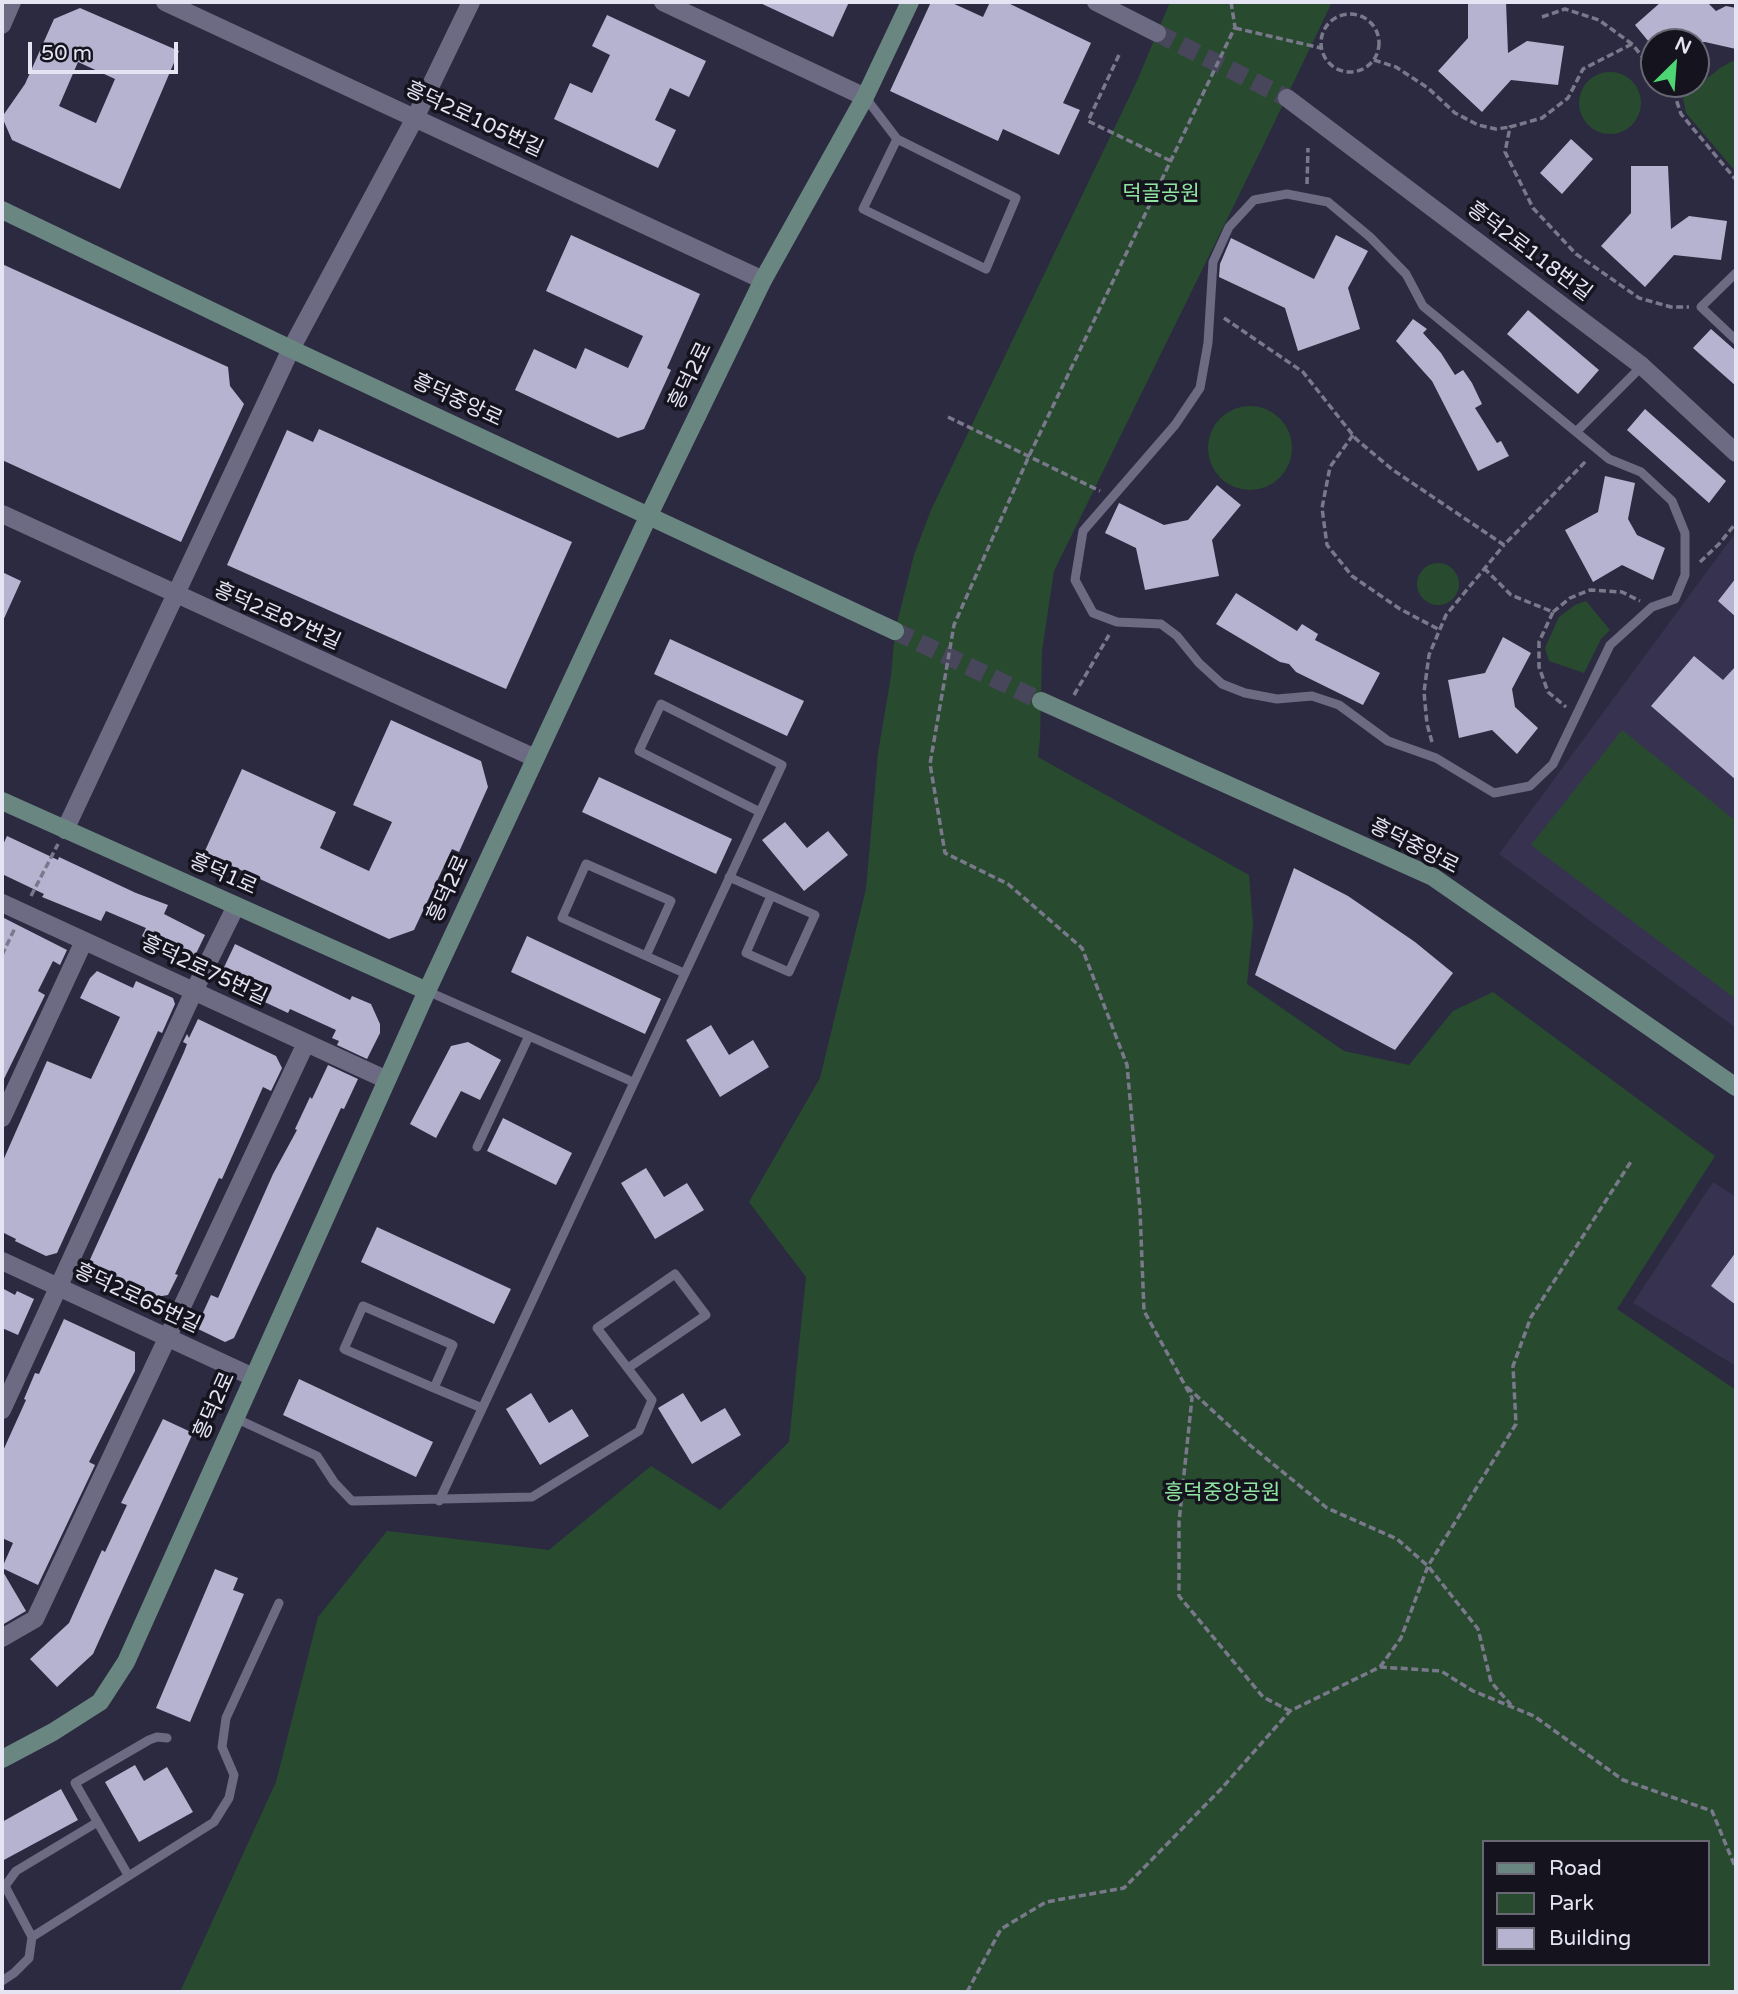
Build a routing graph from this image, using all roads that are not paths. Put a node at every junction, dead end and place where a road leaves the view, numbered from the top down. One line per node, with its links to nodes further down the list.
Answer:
1 (12, 2): 7 (street)
2 (165, 2): 11 (street, 흥덕2로105번길)
3 (471, 2): 11 (street)
4 (663, 2): 9 (street)
5 (910, 2): 9 (street, 흥덕2로)
6 (1096, 2): 8 (street)
7 (2, 25)
8 (1157, 33)
9 (865, 97): 12 (lane); 15 (street, 흥덕2로)
10 (1287, 98): 18 (street, 흥덕2로118번길)
11 (415, 118): 15 (street, 흥덕2로105번길); 17 (street)
12 (897, 139): 12 (lane)
13 (2, 209): 17 (street, 흥덕중앙로)
14 (1736, 273): 16 (lane)
15 (763, 280): 22 (street, 흥덕2로)
16 (1736, 340)
17 (291, 349): 22 (street, 흥덕중앙로); 23 (street)
18 (1642, 366): 19 (lane); 20 (street, 흥덕2로118번길)
19 (1577, 431): 19 (lane)
20 (1736, 453)
21 (2, 514): 23 (street, 흥덕2로87번길)
22 (649, 515): 24 (street, 흥덕중앙로); 26 (street, 흥덕2로)
23 (175, 595): 26 (street, 흥덕2로87번길); 29 (street)
24 (895, 631)
25 (1041, 701): 43 (street, 흥덕중앙로)
26 (535, 758): 37 (street, 흥덕2로)
27 (2, 801): 29 (street, 흥덕1로)
28 (760, 811): 28 (lane); 30 (lane)
29 (65, 830): 33 (street, 흥덕1로)
30 (729, 877): 31 (lane); 36 (lane)
31 (771, 896): 31 (lane)
32 (2, 903): 34 (street, 흥덕2로75번길)
33 (236, 906): 37 (street, 흥덕1로); 38 (street)
34 (84, 941): 38 (street, 흥덕2로75번길); 44 (street)
35 (646, 956): 35 (lane); 36 (lane)
36 (684, 973): 42 (lane)
37 (427, 990): 39 (lane); 41 (street, 흥덕2로)
38 (194, 991): 40 (street, 흥덕2로75번길); 47 (street)
39 (528, 1036): 42 (lane); 45 (lane)
40 (306, 1043): 41 (street, 흥덕2로75번길); 48 (street)
41 (387, 1080): 50 (street, 흥덕2로)
42 (634, 1082): 52 (lane)
43 (1736, 1087)
44 (2, 1118)
45 (477, 1147)
46 (2, 1261): 47 (street, 흥덕2로65번길)
47 (59, 1287): 48 (street, 흥덕2로65번길); 53 (street)
48 (167, 1337): 50 (street, 흥덕2로65번길); 57 (street)
49 (628, 1368): 49 (lane); 55 (lane)
50 (253, 1377): 54 (street, 흥덕2로)
51 (434, 1388): 51 (lane); 52 (lane)
52 (482, 1408): 55 (lane)
53 (2, 1410)
54 (235, 1418): 55 (lane); 59 (street, 흥덕2로)
55 (439, 1501)
56 (279, 1603): 61 (lane)
57 (2, 1639)
58 (167, 1738): 60 (lane)
59 (2, 1759)
60 (96, 1823): 61 (lane); 62 (lane)
61 (128, 1875): 62 (lane)
62 (32, 1937): 63 (lane)
63 (2, 1981)

